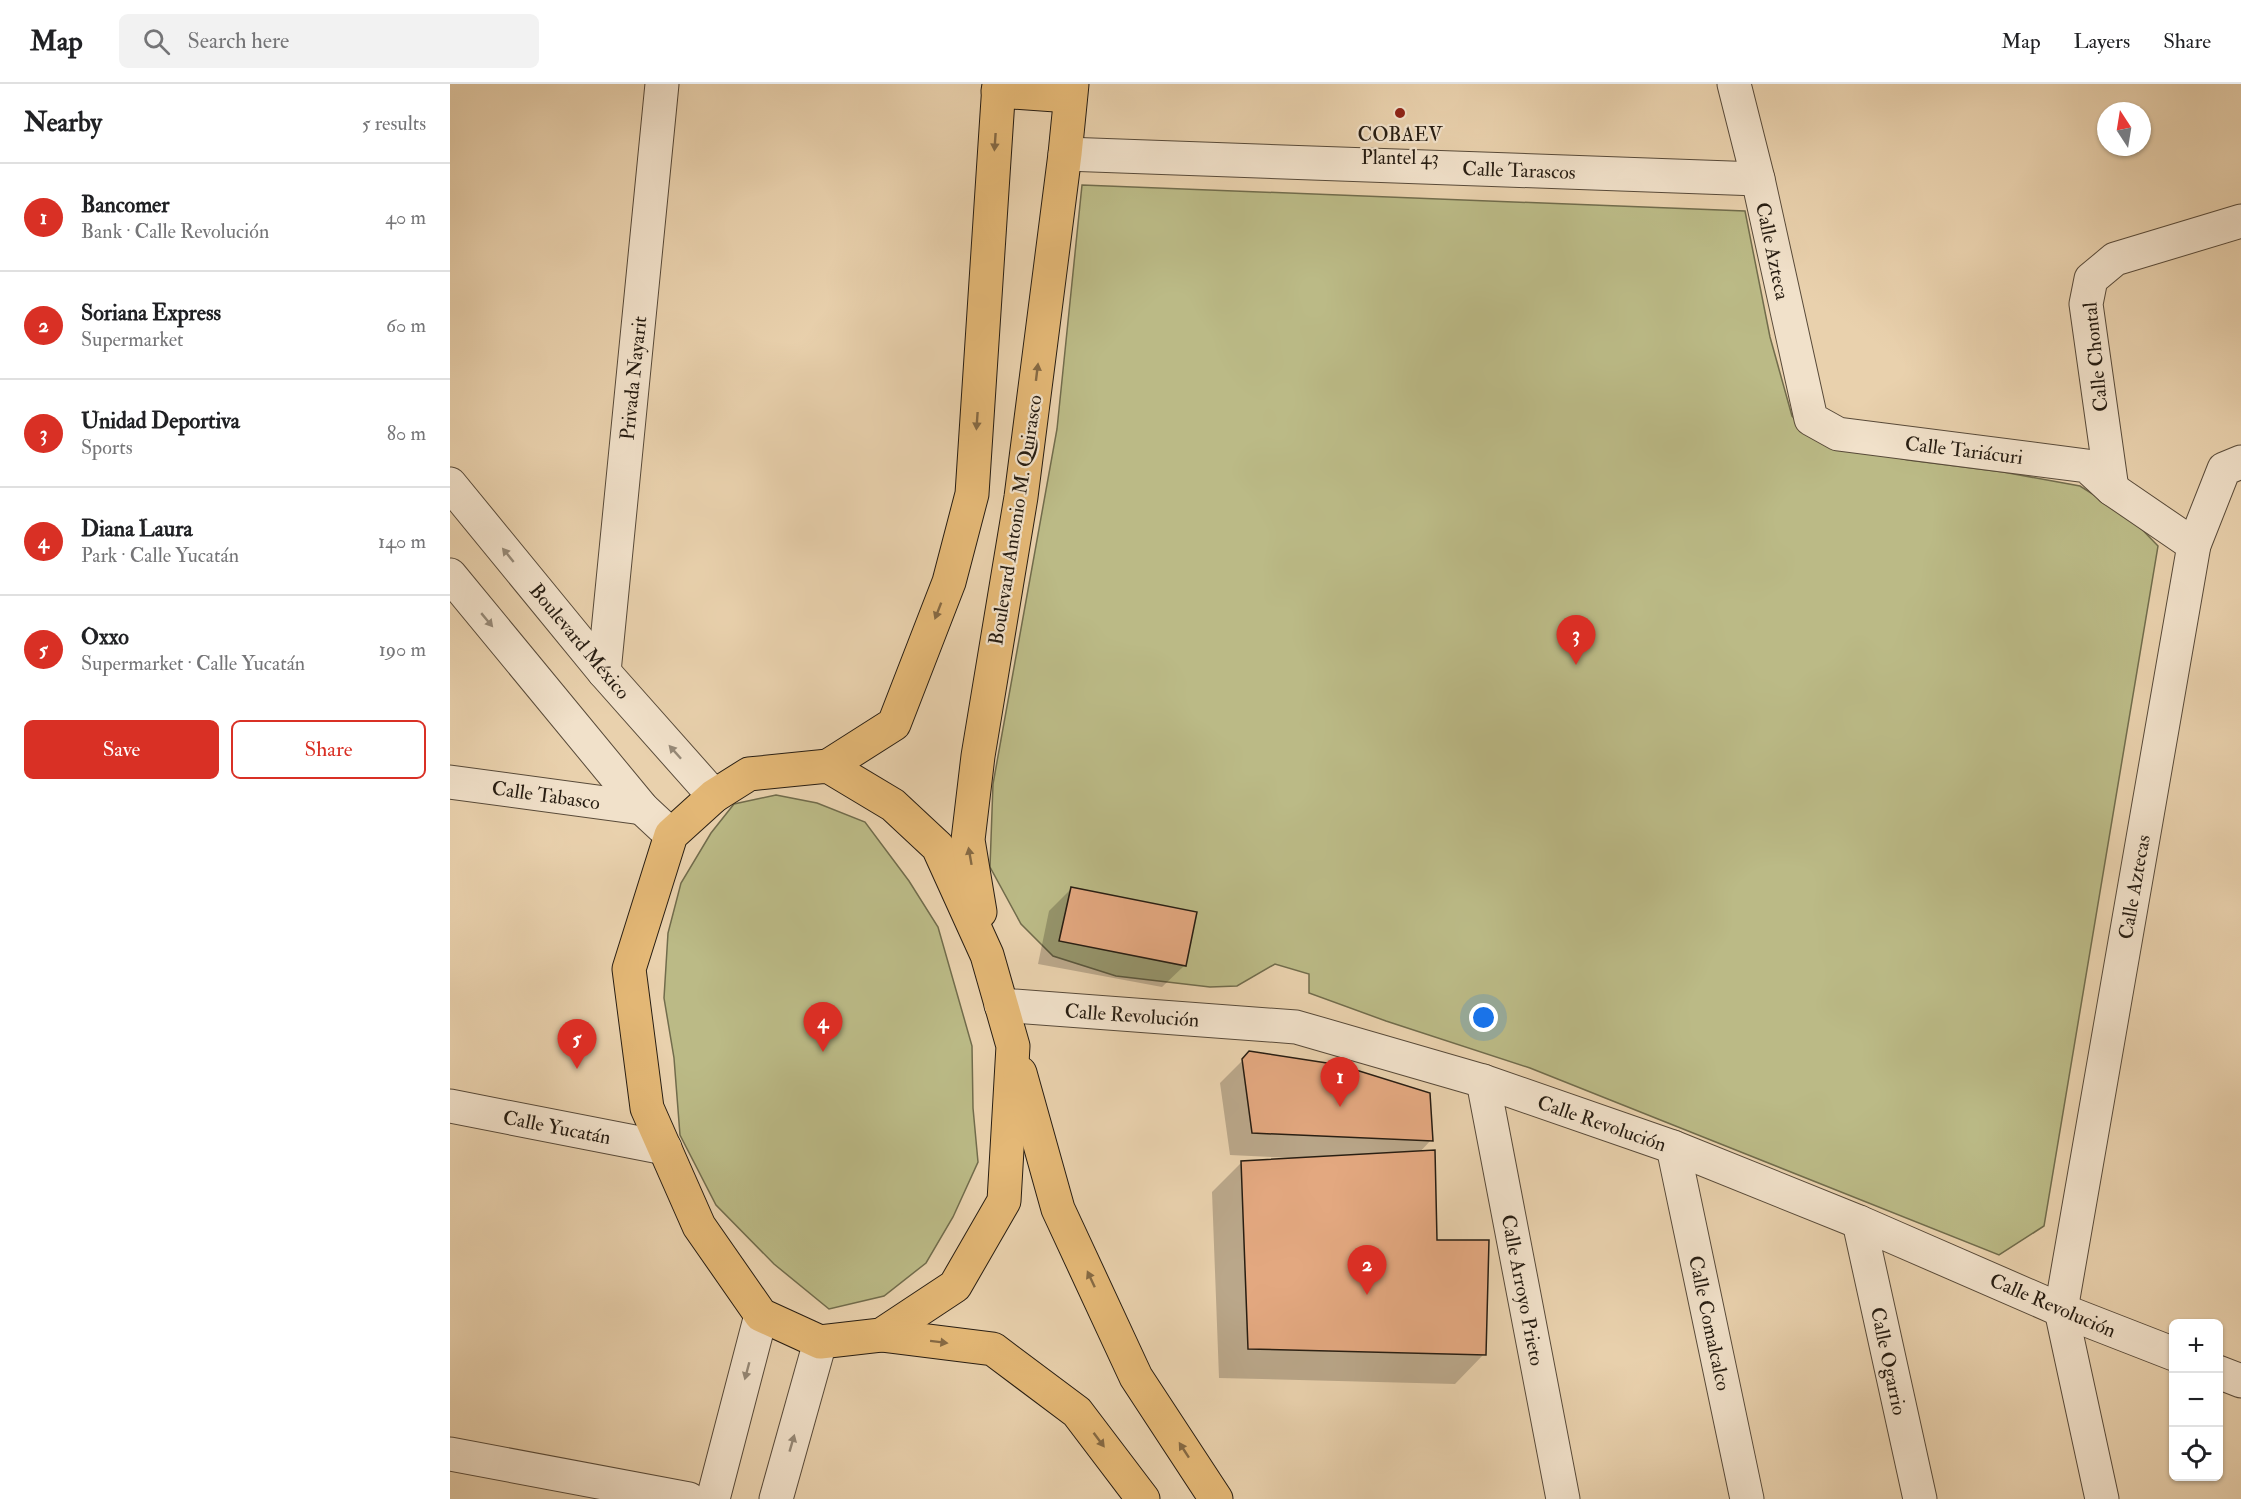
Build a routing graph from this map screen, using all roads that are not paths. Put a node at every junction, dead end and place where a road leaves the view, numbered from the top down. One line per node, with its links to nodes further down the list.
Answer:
1 (662, 84): 14 (street, Privada Nayarit)
2 (1734, 84): 6 (street, Calle Azteca)
3 (999, 88): 4 (main road); 15 (main road, one-way to 15)
4 (1071, 90): 5 (main road, Boulevard Antonio M. Quirasco)
5 (1065, 154): 6 (street, Calle Tarascos); 20 (main road, Boulevard Antonio M. Quirasco, one-way to 5)
6 (1758, 178): 8 (street, Calle Azteca)
7 (2241, 221): 11 (street, Calle Chontal)
8 (1811, 419): 11 (street, Calle Tariácuri)
9 (2233, 465): 12 (street, Calle Aztecas)
10 (450, 484): 14 (street, Boulevard México, one-way to 10)
11 (2112, 489): 12 (street, Calle Tariácuri)
12 (2194, 545): 28 (street, Calle Aztecas)
13 (450, 575): 18 (street, one-way to 18)
14 (604, 672): 17 (street, Boulevard México, one-way to 14)
15 (828, 766): 17 (main road); 20 (main road)
16 (450, 782): 18 (street, Calle Tabasco)
17 (714, 796): 19 (main road)
18 (642, 808): 19 (street)
19 (672, 835): 26 (main road)
20 (987, 955): 21 (main road)
21 (1001, 1005): 22 (main road); 23 (street, Calle Revolución)
22 (1012, 1046): 30 (main road); 40 (main road, one-way to 22)
23 (1483, 1081): 25 (street, Calle Revolución); 41 (street, Calle Arroyo Prieto)
24 (450, 1106): 26 (street, Calle Yucatán)
25 (1673, 1147): 27 (street, Calle Revolución); 42 (street, Calle Comalcalco)
26 (665, 1148): 29 (main road)
27 (1859, 1222): 28 (street, Calle Revolución); 43 (street, Calle Ogarrio)
28 (2061, 1310): 32 (street, Calle Revolución); 44 (street)
29 (761, 1315): 31 (main road); 37 (street, one-way to 37)
30 (881, 1335): 31 (main road); 39 (main road, one-way to 39)
31 (820, 1342): 38 (street, one-way to 31)
32 (2169, 1352)
33 (2221, 1373): 34 (street)
34 (2241, 1381)
35 (450, 1454): 36 (street)
36 (689, 1499)
37 (713, 1499)
38 (776, 1499)
39 (1143, 1499)
40 (1216, 1499)
41 (1563, 1499)
42 (1747, 1499)
43 (1920, 1499)
44 (2102, 1499)

